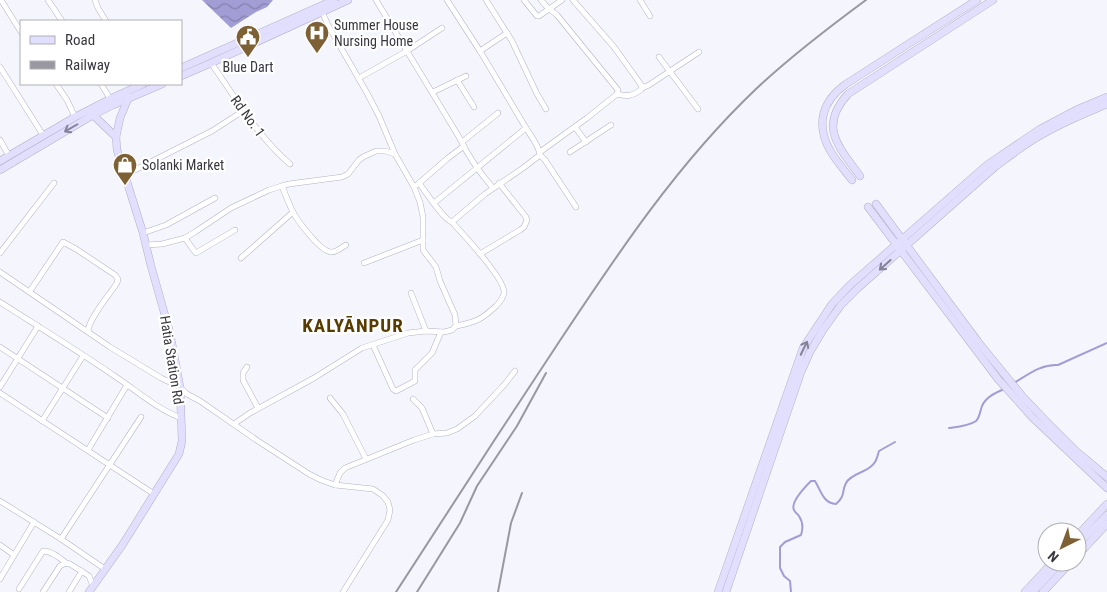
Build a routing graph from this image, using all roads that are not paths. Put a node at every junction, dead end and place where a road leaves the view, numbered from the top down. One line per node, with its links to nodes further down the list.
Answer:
1 (1, 0): 22 (street)
2 (48, 0): 19 (street)
3 (95, 0): 20 (street)
4 (334, 0): 16 (street)
5 (348, 0): 16 (street)
6 (376, 0): 25 (street)
7 (447, 0): 24 (street)
8 (486, 0): 23 (street)
9 (524, 0): 17 (street)
10 (541, 0): 17 (street)
11 (562, 0): 17 (street)
12 (573, 0): 39 (street)
13 (640, 0): 18 (street)
14 (977, 0): 71 (street)
15 (993, 0): 70 (street)
16 (323, 7): 28 (street); 30 (street); 34 (street)
17 (550, 9): 41 (street)
18 (650, 16)
19 (61, 20)
20 (105, 20)
21 (442, 28): 25 (street)
22 (20, 30)
23 (507, 33): 24 (street); 47 (street)
24 (480, 50): 55 (street)
25 (407, 51): 34 (street); 40 (street)
26 (699, 52): 31 (street)
27 (659, 57): 31 (street)
28 (211, 63): 32 (street); 49 (street, Rd No. 1)
29 (0, 68): 56 (street)
30 (182, 68)
31 (670, 71): 39 (street); 48 (street)
32 (182, 76)
33 (466, 76): 35 (street)
34 (358, 78): 62 (street)
35 (457, 80): 40 (street); 46 (street)
36 (57, 85): 52 (street)
37 (102, 85): 44 (street)
38 (144, 85): 42 (street)
39 (642, 88): 41 (street)
40 (432, 92): 60 (street)
41 (617, 94): 54 (street)
42 (127, 95): 44 (street); 57 (street)
43 (1107, 97): 90 (street)
44 (112, 102): 50 (street)
45 (1107, 104): 90 (street)
46 (474, 107)
47 (546, 109)
48 (698, 109)
49 (243, 111): 66 (street, Rd No. 1); 69 (street)
50 (91, 112): 52 (street); 57 (street); 68 (street, one-way to 68)
51 (498, 113): 60 (street)
52 (75, 117): 56 (street)
53 (611, 125): 59 (street)
54 (574, 127): 59 (street); 63 (street)
55 (526, 128): 63 (street); 67 (street)
56 (42, 136): 64 (street)
57 (116, 137): 69 (street, Hatia Station Rd)
58 (0, 140): 64 (street)
59 (586, 142): 61 (street)
60 (463, 144): 67 (street); 74 (street)
61 (570, 152)
62 (395, 154): 74 (street); 75 (street)
63 (540, 154): 73 (street); 80 (street)
64 (9, 156): 65 (street)
65 (0, 160)
66 (290, 164)
67 (477, 168): 76 (street); 78 (street)
68 (0, 170)
69 (125, 175): 85 (street, Hatia Station Rd)
70 (860, 176)
71 (852, 180)
72 (54, 183): 91 (street)
73 (499, 183): 76 (street); 92 (street)
74 (416, 185): 78 (street); 87 (street)
75 (282, 186): 82 (street); 86 (street)
76 (493, 188): 83 (street)
77 (215, 198): 85 (street)
78 (434, 203): 83 (street)
79 (876, 204): 90 (street)
80 (576, 207)
81 (868, 207): 90 (street)
82 (293, 212): 89 (street); 93 (street)
83 (452, 222): 92 (street)
84 (235, 230): 86 (street)
85 (143, 234): 88 (street, Hatia Station Rd)
86 (184, 238): 88 (street)
87 (423, 240): 94 (street); 100 (street)
88 (146, 245): 112 (street, Hatia Station Rd)
89 (346, 245)
90 (901, 245): 114 (street); 155 (street, one-way to 90); 156 (street, one-way to 156)
91 (0, 253)
92 (480, 254): 100 (street)
93 (241, 258)
94 (364, 263)
95 (0, 272): 96 (street)
96 (30, 291): 101 (street); 101 (street)
97 (411, 293): 102 (street)
98 (0, 302): 99 (street)
99 (38, 326): 106 (street); 107 (street)
100 (456, 326): 103 (street)
101 (88, 331): 112 (street)
102 (426, 331): 103 (street); 104 (street)
103 (441, 332): 104 (street)
104 (373, 345): 118 (street)
105 (0, 347): 107 (street)
106 (83, 356): 110 (street); 113 (street)
107 (18, 359): 111 (street); 113 (street)
108 (247, 367): 118 (street)
109 (515, 371): 124 (street)
110 (127, 385): 120 (street); 121 (street)
111 (0, 387)
112 (180, 387): 121 (street, Hatia Station Rd); 123 (street)
113 (62, 388): 120 (street); 122 (street)
114 (1013, 391): 128 (street); 130 (street)
115 (0, 393): 122 (street)
116 (330, 398): 126 (street)
117 (413, 399): 124 (street)
118 (258, 408): 123 (street)
119 (141, 417): 127 (street)
120 (108, 418): 125 (street)
121 (181, 418): 131 (street, Hatia Station Rd)
122 (42, 420): 125 (street)
123 (234, 424): 129 (street)
124 (433, 434): 126 (street)
125 (88, 450): 127 (street)
126 (366, 460): 129 (street)
127 (110, 464): 131 (street); 139 (street)
128 (1107, 477)
129 (335, 484): 154 (street)
130 (1107, 488)
131 (154, 494): 144 (street, Hatia Station Rd)
132 (0, 501): 135 (street)
133 (1107, 504): 137 (street)
134 (1107, 514): 138 (street)
135 (34, 522): 139 (street); 142 (street)
136 (1107, 524): 141 (street)
137 (1087, 525)
138 (1087, 535)
139 (61, 539): 144 (street)
140 (0, 545): 142 (street)
141 (1087, 545)
142 (14, 555): 149 (street)
143 (66, 563): 145 (street); 151 (street); 152 (street)
144 (105, 569): 150 (street, Hatia Station Rd)
145 (82, 572): 150 (street); 153 (street)
146 (1043, 572): 157 (street)
147 (1052, 572): 158 (street)
148 (1062, 572): 159 (street)
149 (0, 579)
150 (91, 589)
151 (20, 591)
152 (43, 592)
153 (69, 592)
154 (343, 592)
155 (718, 592)
156 (726, 592)
157 (1025, 592)
158 (1033, 592)
159 (1043, 592)

